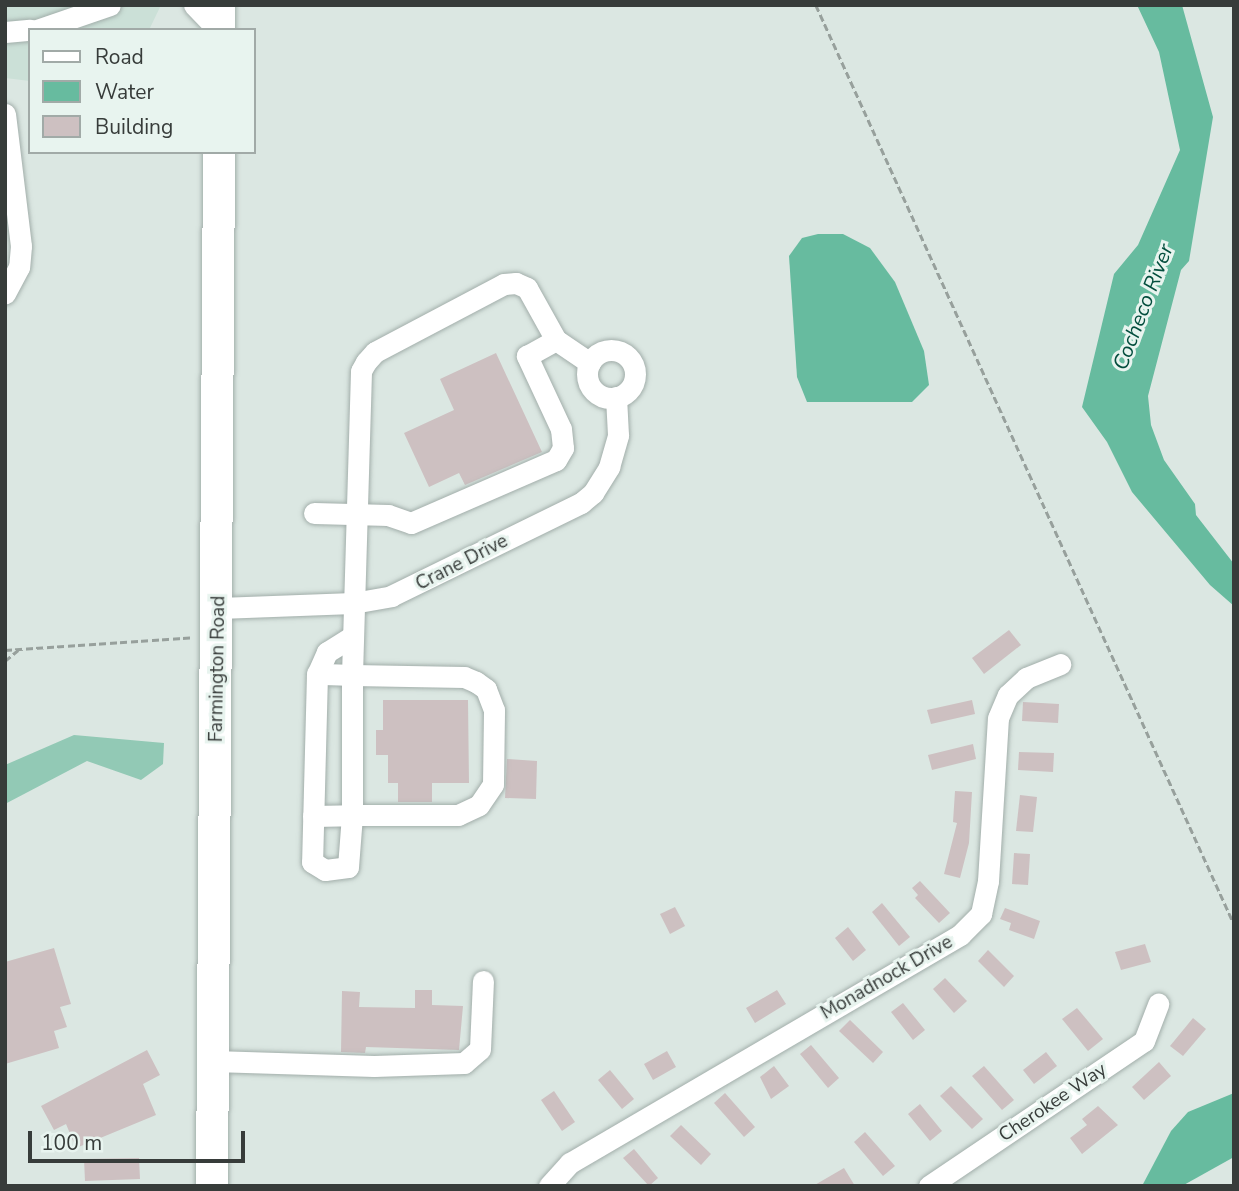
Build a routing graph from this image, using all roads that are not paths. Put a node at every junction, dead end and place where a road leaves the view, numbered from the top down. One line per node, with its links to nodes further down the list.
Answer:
1 (110, 5): 4 (street)
2 (194, 5): 5 (street)
3 (219, 5): 6 (highway)
4 (43, 28)
5 (217, 28)
6 (219, 28)
7 (28, 30): 8 (street)
8 (5, 32)
9 (5, 114): 11 (street)
10 (219, 154): 18 (highway, Farmington Road)
11 (5, 293)
12 (556, 340): 13 (street); 16 (street); 16 (street)
13 (590, 363): 14 (street); 14 (street, Crane Drive)
14 (616, 397): 17 (street, Crane Drive)
15 (314, 513): 16 (street)
16 (356, 513): 17 (street)
17 (353, 603): 18 (street, Crane Drive); 19 (street)
18 (219, 622): 27 (highway, Farmington Road)
19 (353, 636): 21 (street); 22 (street)
20 (1060, 664): 30 (street, Monadnock Drive)
21 (317, 674): 22 (street); 24 (street)
22 (352, 675): 23 (street); 23 (street)
23 (352, 815): 24 (street); 24 (street)
24 (313, 816)
25 (483, 981): 27 (street)
26 (1158, 1004): 28 (street, Cherokee Way)
27 (213, 1061): 29 (highway, Farmington Road)
28 (934, 1184)
29 (212, 1186)
30 (549, 1186)

